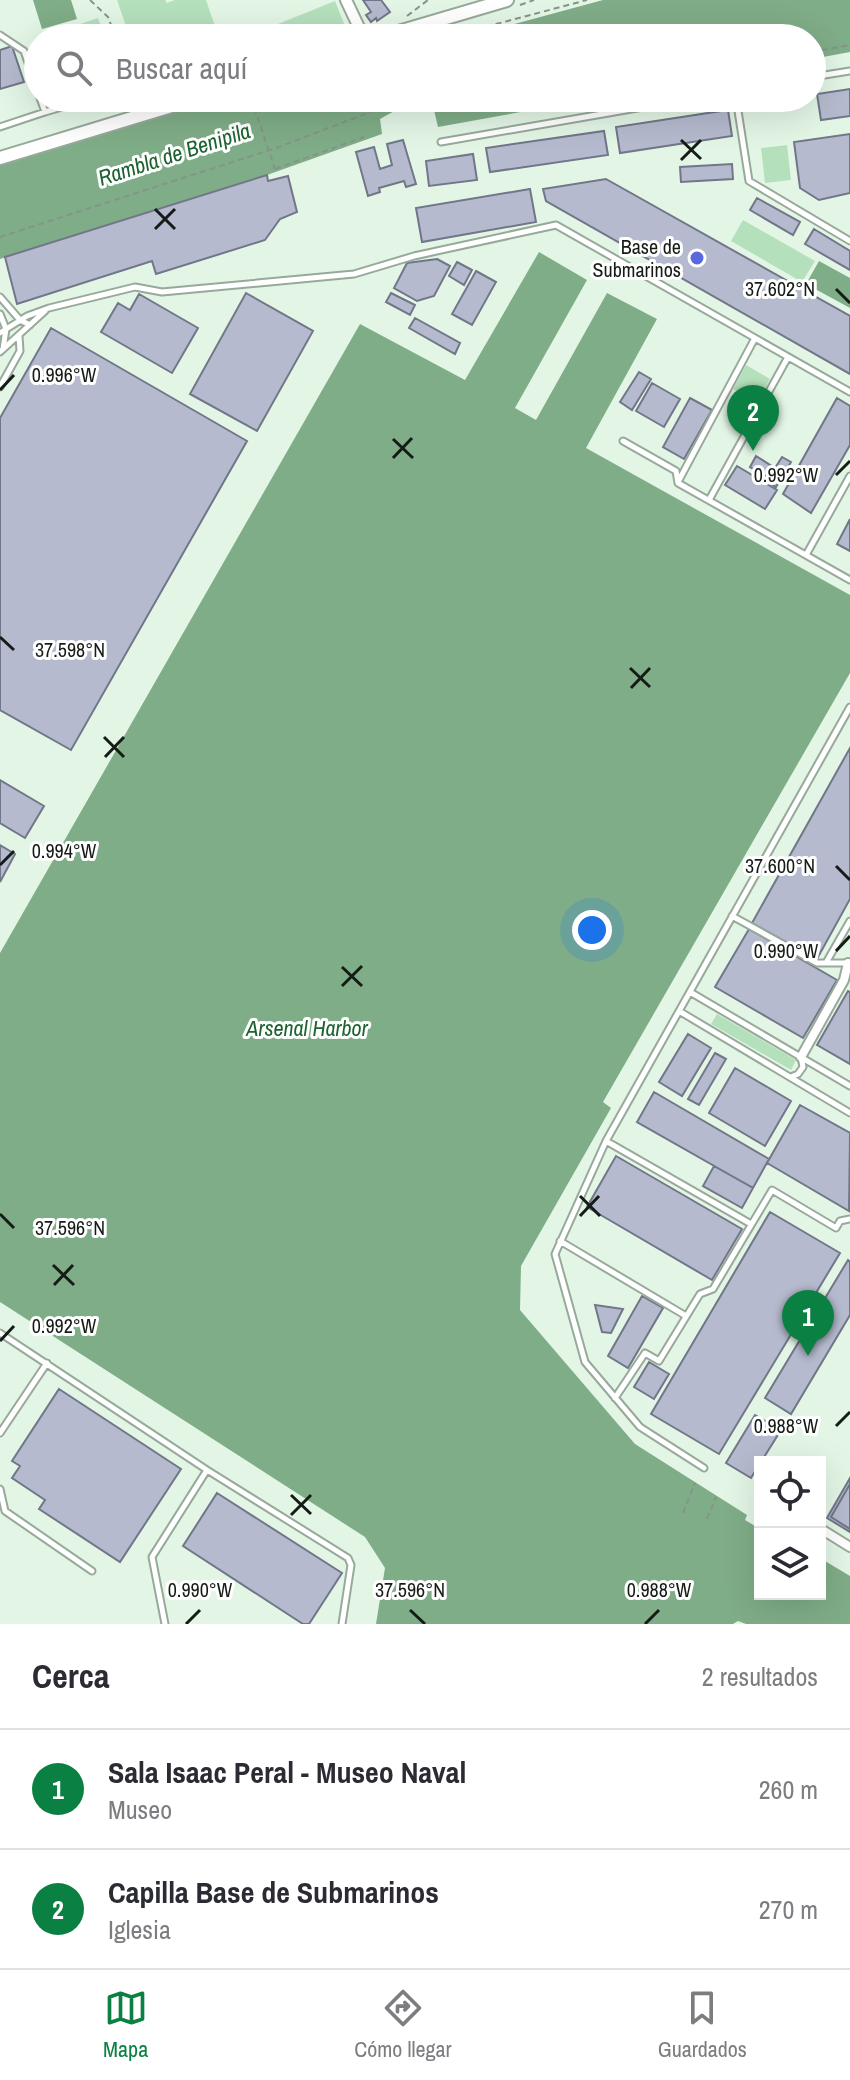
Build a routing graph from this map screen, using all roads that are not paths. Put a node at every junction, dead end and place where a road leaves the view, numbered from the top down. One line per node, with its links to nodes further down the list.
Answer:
1 (346, 0): 4 (street)
2 (507, 0): 3 (street)
3 (474, 5): 5 (street)
4 (357, 24)
5 (419, 24)
6 (0, 35): 7 (lane)
7 (24, 51)
8 (850, 71): 9 (lane)
9 (826, 75)
10 (45, 112): 16 (lane)
11 (140, 112): 15 (lane)
12 (151, 112): 15 (street)
13 (614, 112): 17 (lane)
14 (738, 112): 19 (lane)
15 (141, 115): 18 (street)
16 (0, 127)
17 (441, 142)
18 (0, 158)
19 (850, 241)
20 (0, 297): 22 (lane)
21 (49, 308): 24 (lane); 26 (lane); 29 (lane)
22 (10, 311): 24 (lane); 25 (lane)
23 (0, 314): 27 (lane)
24 (27, 316): 25 (lane)
25 (20, 320): 26 (lane); 27 (lane)
26 (30, 325): 28 (lane)
27 (3, 331): 30 (lane)
28 (19, 335): 30 (lane); 32 (lane)
29 (755, 338): 31 (lane); 36 (lane)
30 (1, 351)
31 (788, 357): 33 (lane); 37 (lane)
32 (0, 387)
33 (850, 392)
34 (623, 441): 36 (lane)
35 (850, 476): 38 (lane)
36 (678, 483): 37 (lane)
37 (709, 500): 38 (lane)
38 (806, 555): 39 (lane)
39 (850, 580)
40 (850, 707): 41 (lane)
41 (732, 916): 43 (lane); 45 (lane)
42 (850, 921): 43 (lane)
43 (827, 961): 44 (lane)
44 (849, 963): 47 (street)
45 (690, 992): 46 (lane); 47 (lane)
46 (679, 1011): 48 (lane); 51 (lane)
47 (801, 1057): 48 (lane); 49 (lane)
48 (790, 1077): 50 (lane)
49 (850, 1086)
50 (850, 1113)
51 (606, 1141): 53 (lane); 54 (lane)
52 (850, 1219): 53 (lane)
53 (751, 1224): 55 (lane)
54 (560, 1241): 55 (lane); 58 (lane)
55 (686, 1316): 58 (lane)
56 (0, 1333): 57 (lane)
57 (47, 1363): 59 (lane); 61 (lane)
58 (615, 1398): 60 (lane)
59 (0, 1433)
60 (704, 1468)
61 (207, 1470): 66 (lane); 67 (lane)
62 (0, 1489): 65 (lane)
63 (826, 1532): 64 (street)
64 (850, 1547)
65 (92, 1571)
66 (165, 1624)
67 (342, 1624)

